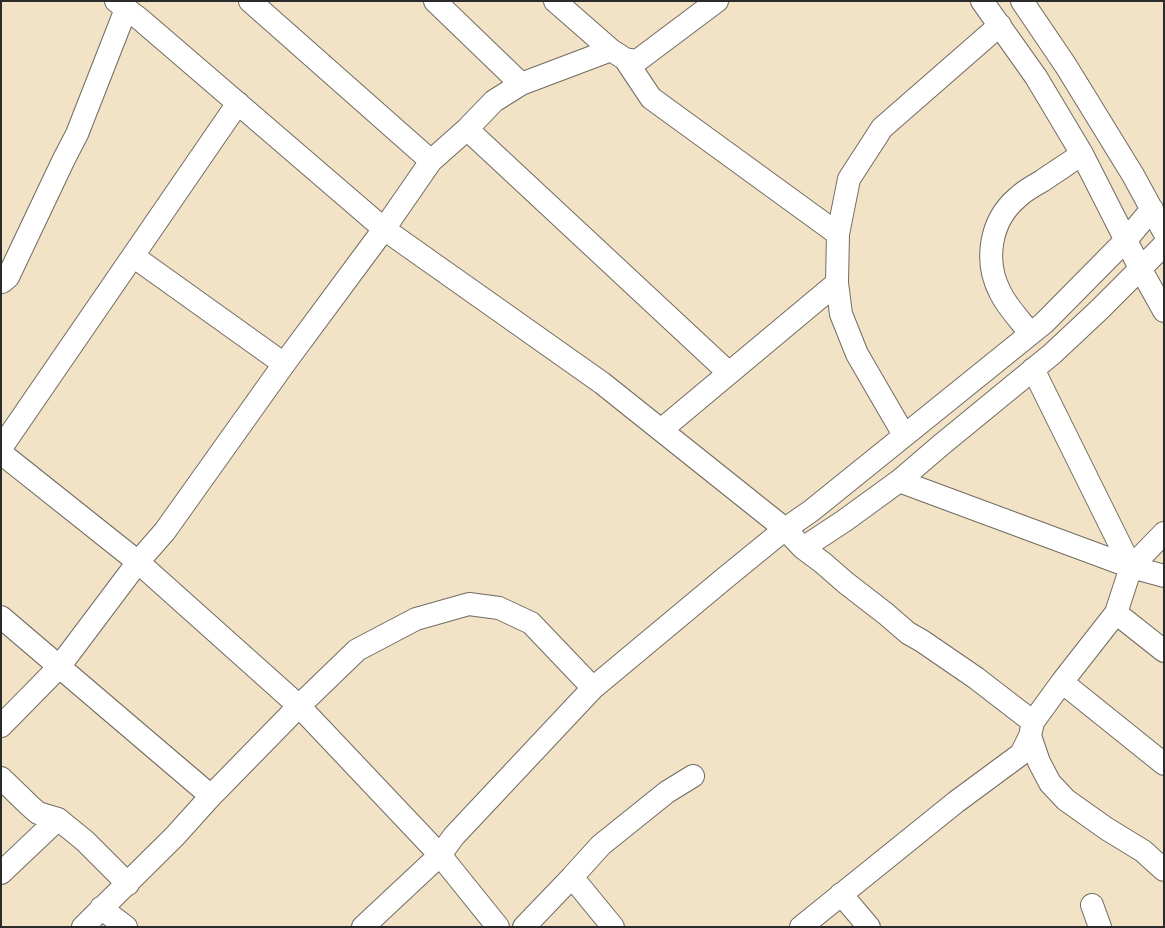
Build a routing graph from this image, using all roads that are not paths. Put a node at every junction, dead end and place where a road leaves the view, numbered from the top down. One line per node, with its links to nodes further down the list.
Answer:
1 (250, 1): 14 (street)
2 (434, 1): 10 (street)
3 (555, 1): 9 (street)
4 (717, 1): 9 (street)
5 (982, 1): 8 (street)
6 (1022, 1): 15 (street)
7 (121, 5): 11 (street); 23 (street)
8 (1000, 25): 13 (street); 18 (street)
9 (618, 55): 10 (street); 18 (street)
10 (521, 84): 12 (street)
11 (238, 103): 16 (street); 21 (street)
12 (467, 130): 14 (street); 29 (street)
13 (1082, 154): 19 (street); 26 (street)
14 (431, 161): 16 (street)
15 (1152, 209): 17 (street); 19 (street)
16 (384, 229): 27 (street); 30 (street)
17 (1164, 232)
18 (838, 234): 24 (street)
19 (1126, 240): 22 (street); 26 (street)
20 (1164, 245): 22 (street)
21 (133, 256): 27 (street); 32 (street)
22 (1140, 268): 25 (street); 28 (street)
23 (1, 281)
24 (836, 283): 29 (street); 31 (street)
25 (1164, 311)
26 (1030, 333): 31 (street)
27 (284, 364): 38 (street)
28 (1033, 369): 34 (street); 39 (street)
29 (729, 373): 30 (street)
30 (661, 430): 35 (street)
31 (904, 435): 35 (street)
32 (1, 448)
33 (1, 453): 38 (street)
34 (899, 481): 37 (street); 39 (street)
35 (785, 530): 37 (street); 46 (street)
36 (1164, 533): 39 (street)
37 (803, 548): 49 (street)
38 (138, 562): 44 (street); 47 (street)
39 (1131, 567): 40 (street); 41 (street)
40 (1164, 576)
41 (1116, 613): 43 (street); 45 (street)
42 (1, 617): 44 (street)
43 (1164, 650)
44 (59, 667): 48 (street); 53 (street)
45 (1062, 682): 49 (street); 50 (street)
46 (593, 688): 47 (street); 55 (street)
47 (300, 706): 53 (street); 55 (street)
48 (1, 726)
49 (1032, 729): 56 (street); 60 (street)
50 (1164, 764)
51 (693, 776): 58 (street)
52 (1, 778): 54 (street)
53 (211, 796): 59 (street)
54 (58, 818): 57 (street); 59 (street)
55 (440, 855): 65 (street); 66 (street)
56 (1164, 870)
57 (1, 873)
58 (572, 877): 67 (street); 68 (street)
59 (128, 884): 62 (street)
60 (842, 894): 69 (street); 70 (street)
61 (1092, 904): 71 (street)
62 (101, 908): 63 (street); 64 (street)
63 (83, 927)
64 (126, 927)
65 (363, 927)
66 (498, 927)
67 (524, 927)
68 (613, 927)
69 (801, 927)
70 (869, 927)
71 (1100, 927)

